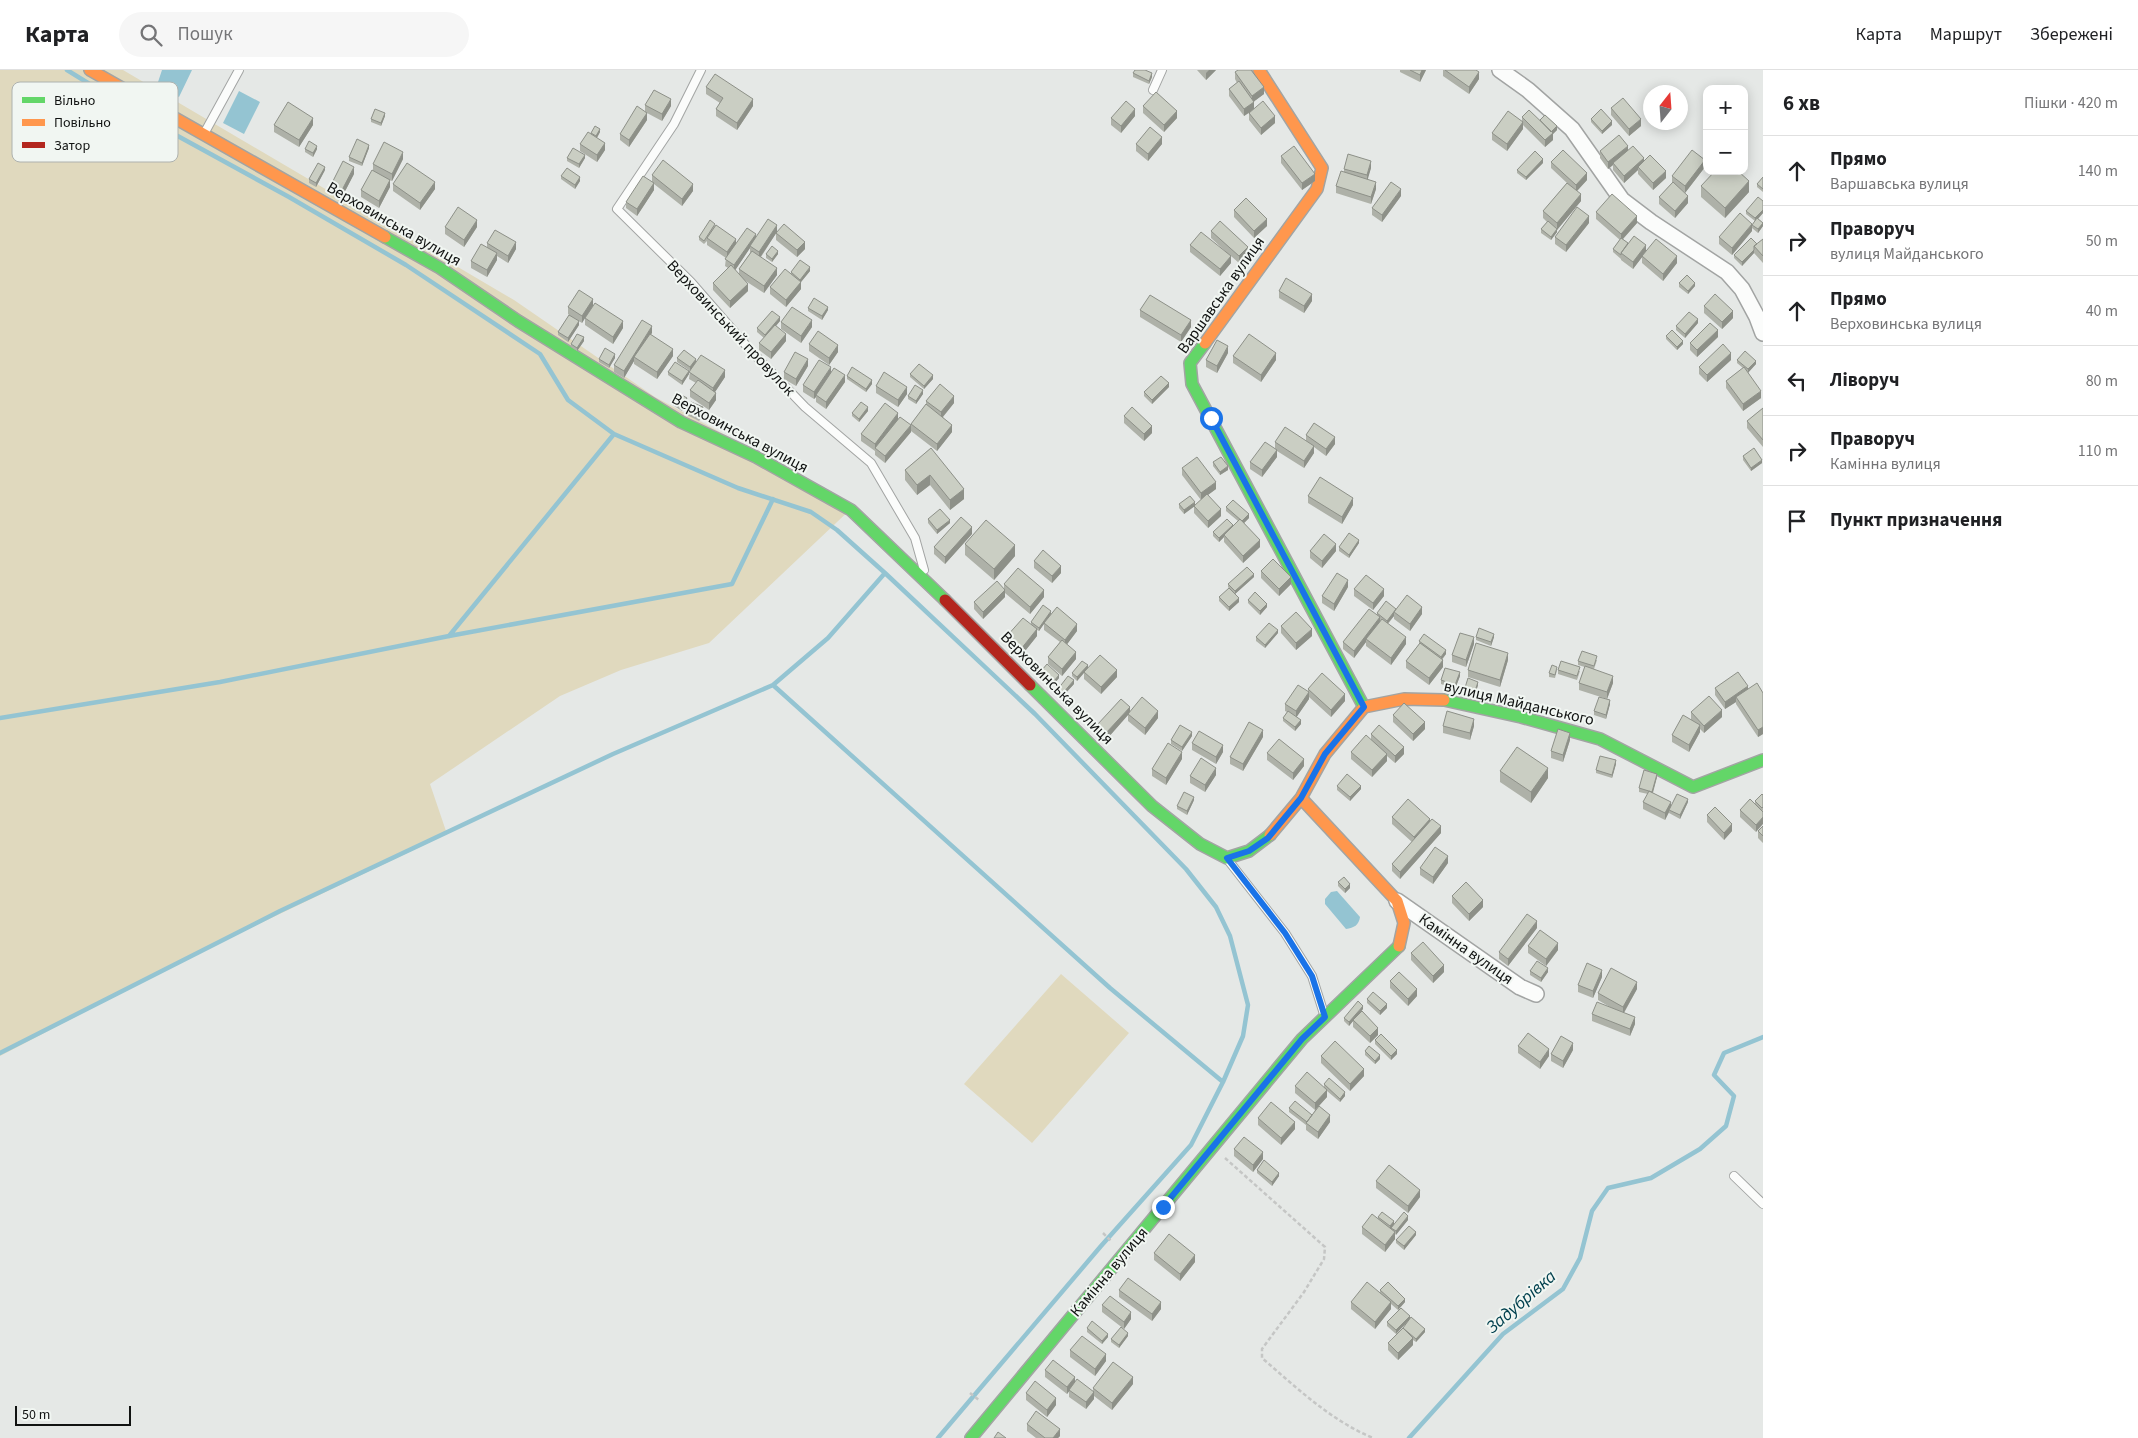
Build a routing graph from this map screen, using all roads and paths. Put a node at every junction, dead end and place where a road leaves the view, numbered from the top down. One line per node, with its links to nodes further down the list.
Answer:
1 (90, 70): 7 (street, Верховинська вулиця)
2 (239, 70): 10 (lane)
3 (701, 70): 12 (lane, Верховинський провулок)
4 (1162, 70): 8 (lane)
5 (1259, 70): 13 (street, Варшавська вулиця)
6 (1500, 70): 11 (street)
7 (111, 82)
8 (1153, 90)
9 (178, 119): 10 (street, Верховинська вулиця)
10 (204, 134): 12 (street, Верховинська вулиця)
11 (1763, 334)
12 (927, 582): 16 (street, Верховинська вулиця)
13 (1364, 707): 14 (street, вулиця Майданського); 15 (street)
14 (1763, 760)
15 (1301, 798): 16 (street); 17 (street, Камінна вулиця)
16 (1227, 858): 19 (lane)
17 (1397, 901): 18 (street, Камінна вулиця); 19 (street, Камінна вулиця)
18 (1536, 994)
19 (1325, 1017): 20 (street, Камінна вулиця)
20 (1213, 1146): 25 (street, Камінна вулиця); 26 (path)
21 (1734, 1176): 22 (lane)
22 (1763, 1204)
23 (970, 1392): 24 (path)
24 (980, 1401)
25 (971, 1438)
26 (1373, 1438)

